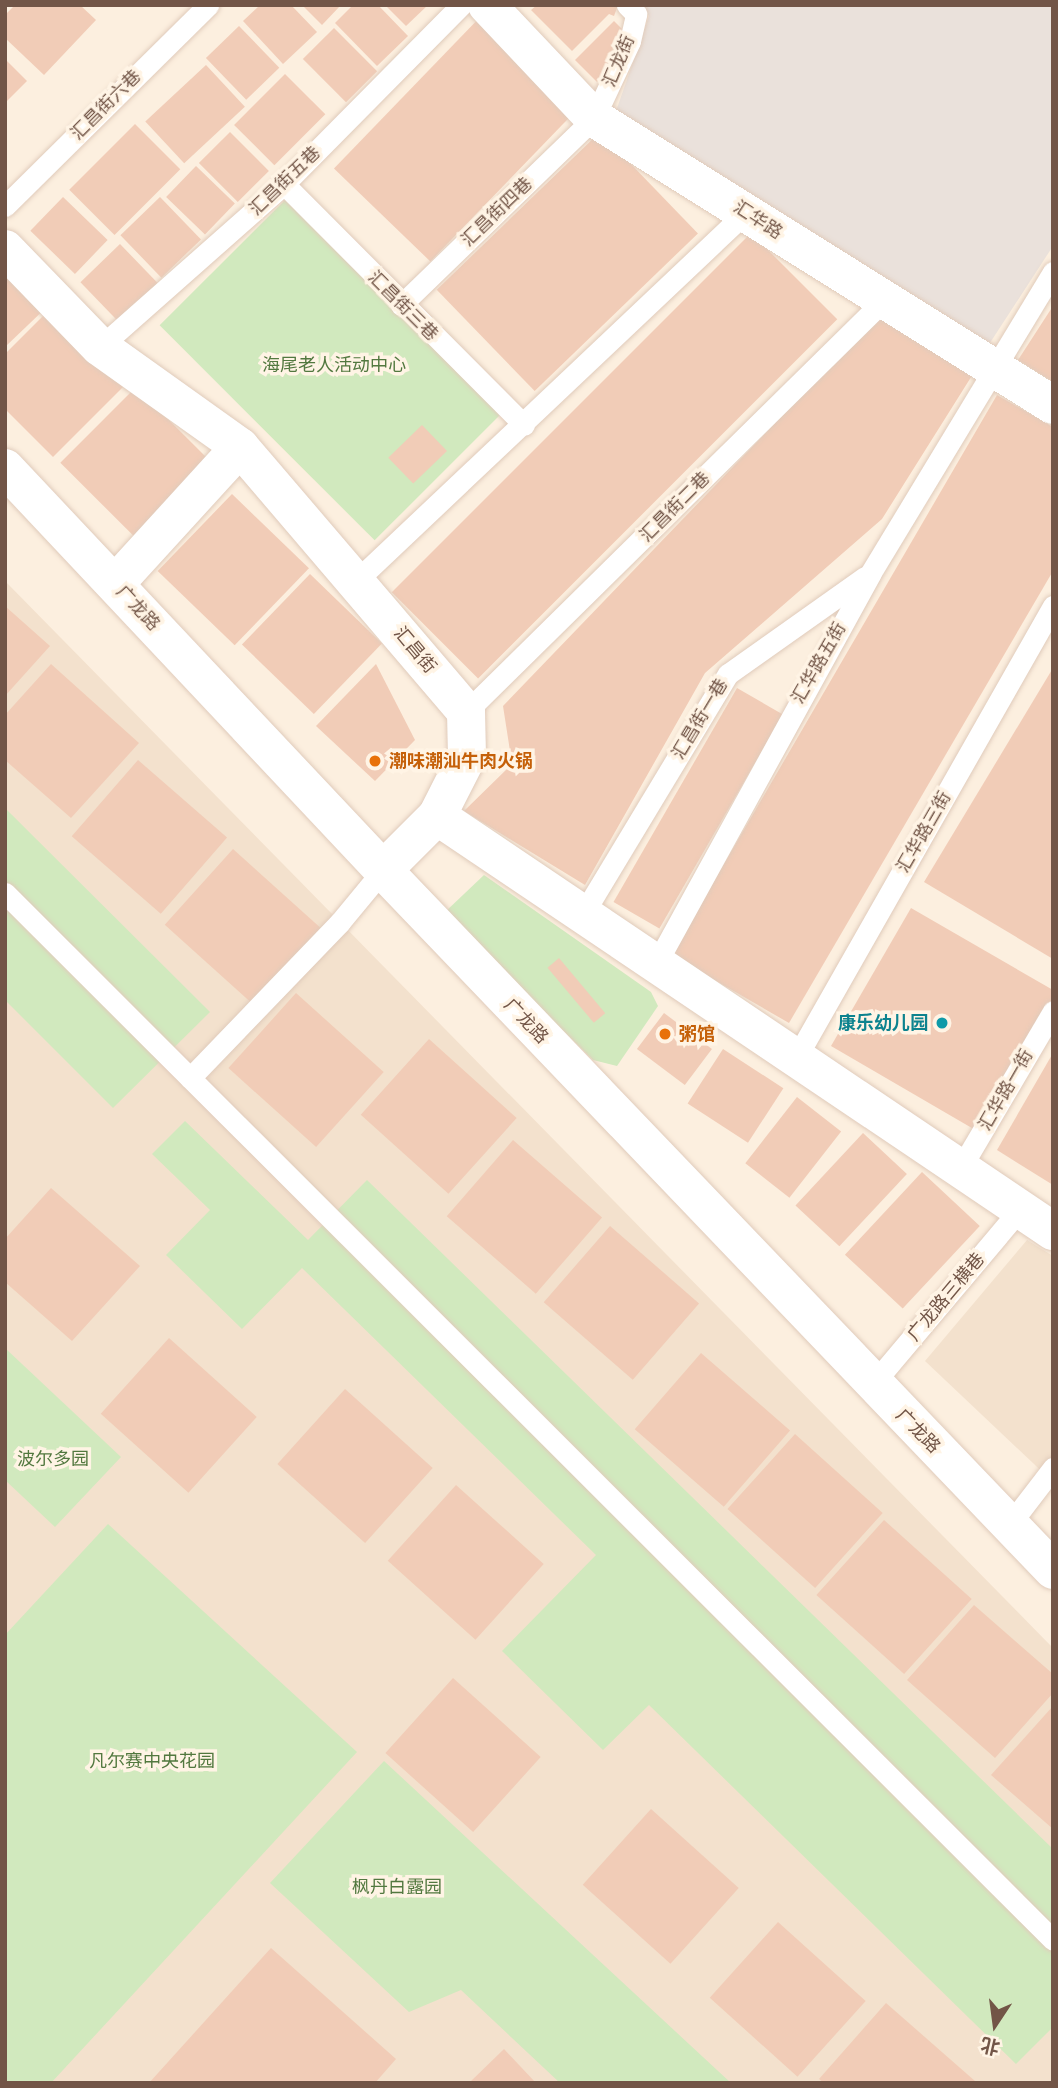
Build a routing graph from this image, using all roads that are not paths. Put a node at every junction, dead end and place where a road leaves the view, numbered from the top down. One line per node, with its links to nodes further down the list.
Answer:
1 (208, 5): 7 (lane, 汇昌街六巷)
2 (461, 5): 6 (lane, 汇昌街五巷)
3 (487, 5): 5 (street, 汇华路)
4 (627, 5): 5 (lane, 汇龙街)
5 (594, 118): 8 (street, 汇华路); 12 (lane, 汇昌街四巷)
6 (284, 184): 12 (lane, 汇昌街三巷); 13 (lane, 汇昌街五巷)
7 (5, 206)
8 (746, 212): 11 (street, 汇华路); 16 (lane)
9 (5, 249): 13 (street, 汇昌街)
10 (1053, 272): 14 (lane, 汇华路五街)
11 (883, 301): 14 (street, 汇华路); 23 (lane, 汇昌街二巷)
12 (401, 305): 16 (lane, 汇昌街三巷)
13 (100, 347): 17 (street, 汇昌街)
14 (995, 370): 15 (street, 汇华路); 19 (lane, 汇华路五街)
15 (1053, 405)
16 (524, 425): 20 (lane)
17 (240, 447): 20 (street, 汇昌街); 21 (street)
18 (5, 468): 21 (street, 广龙路)
19 (870, 574): 27 (lane, 汇昌街一巷); 28 (lane, 汇华路五街)
20 (357, 580): 23 (street, 汇昌街)
21 (115, 584): 25 (street, 广龙路)
22 (1053, 606): 30 (lane, 汇华路三街)
23 (466, 712): 24 (street)
24 (437, 816): 25 (street); 27 (street)
25 (383, 870): 31 (lane); 35 (street, 广龙路)
26 (5, 893): 31 (lane)
27 (583, 914): 28 (street)
28 (656, 964): 30 (street)
29 (1053, 1010): 32 (lane, 汇华路一街)
30 (796, 1058): 32 (street)
31 (190, 1077): 39 (lane)
32 (960, 1169): 33 (street)
33 (1020, 1209): 34 (street); 35 (lane, 广龙路三横巷)
34 (1053, 1231)
35 (872, 1385): 37 (street, 广龙路)
36 (1053, 1468): 37 (lane)
37 (1010, 1524): 38 (street, 广龙路)
38 (1053, 1570)
39 (1053, 1940)

